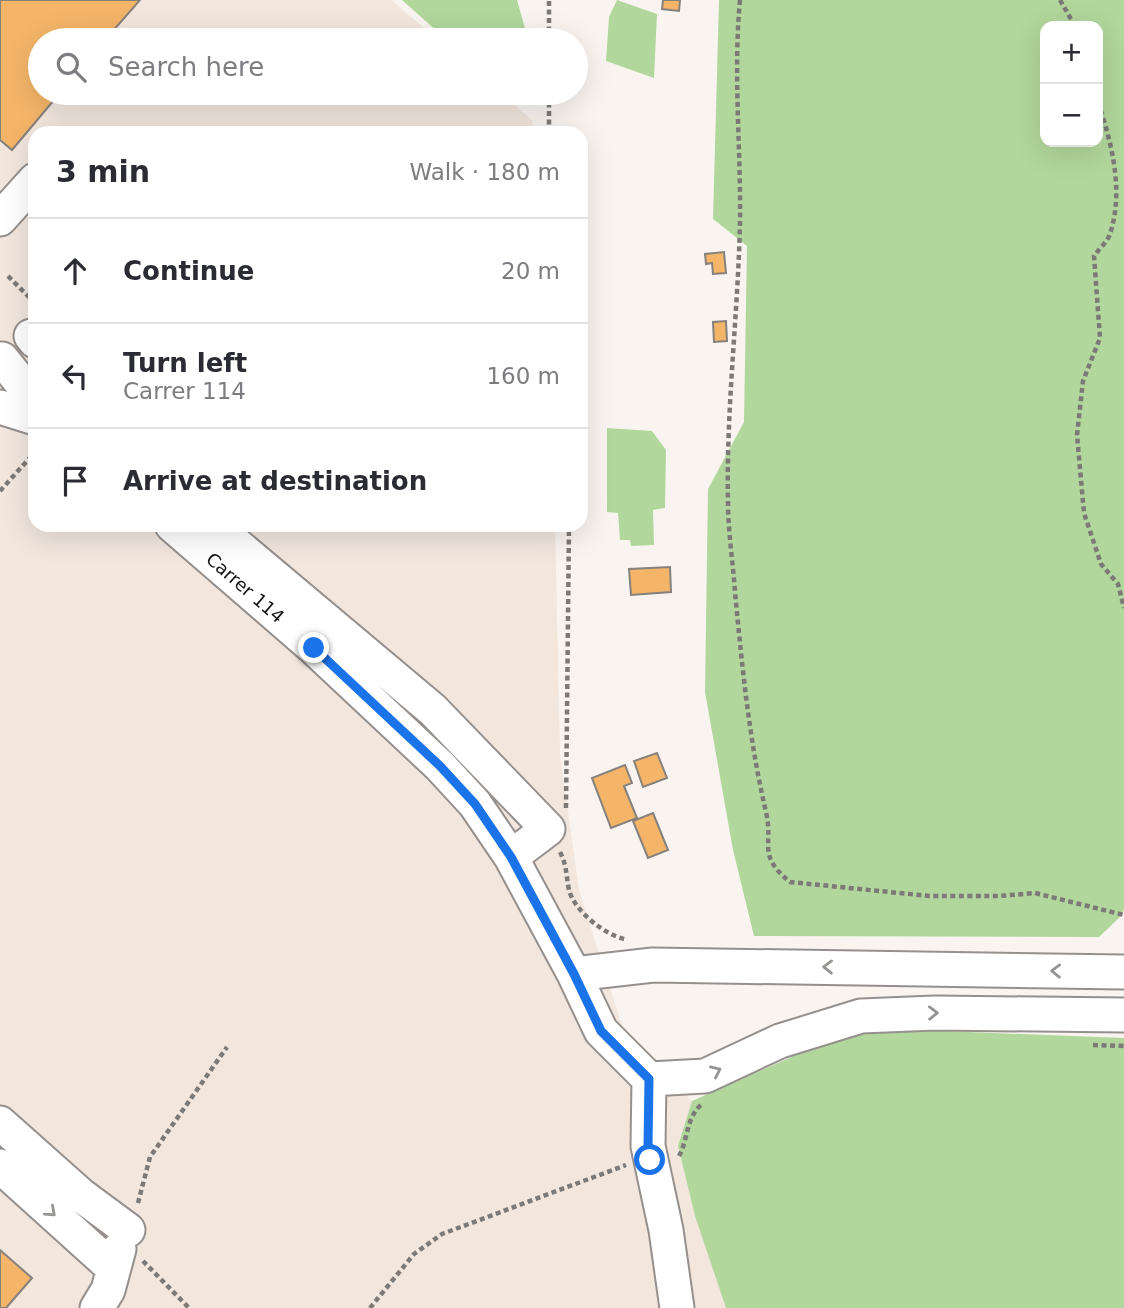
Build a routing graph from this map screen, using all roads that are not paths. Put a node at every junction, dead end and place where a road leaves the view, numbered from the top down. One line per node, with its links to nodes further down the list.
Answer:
1 (28, 188): 2 (street)
2 (0, 219)
3 (14, 348): 4 (street)
4 (28, 383)
5 (0, 407): 6 (street)
6 (28, 416)
7 (180, 532): 9 (street, Carrer 114)
8 (222, 532): 9 (street)
9 (511, 857): 11 (street, Carrer 114)
10 (1124, 972): 11 (street, one-way to 11)
11 (574, 974): 13 (street, Carrer 114)
12 (1124, 1015): 13 (street, one-way to 12)
13 (649, 1079): 18 (street)
14 (0, 1123): 16 (street)
15 (0, 1166): 16 (street, one-way to 16)
16 (124, 1239): 17 (street)
17 (97, 1308)
18 (677, 1308)

